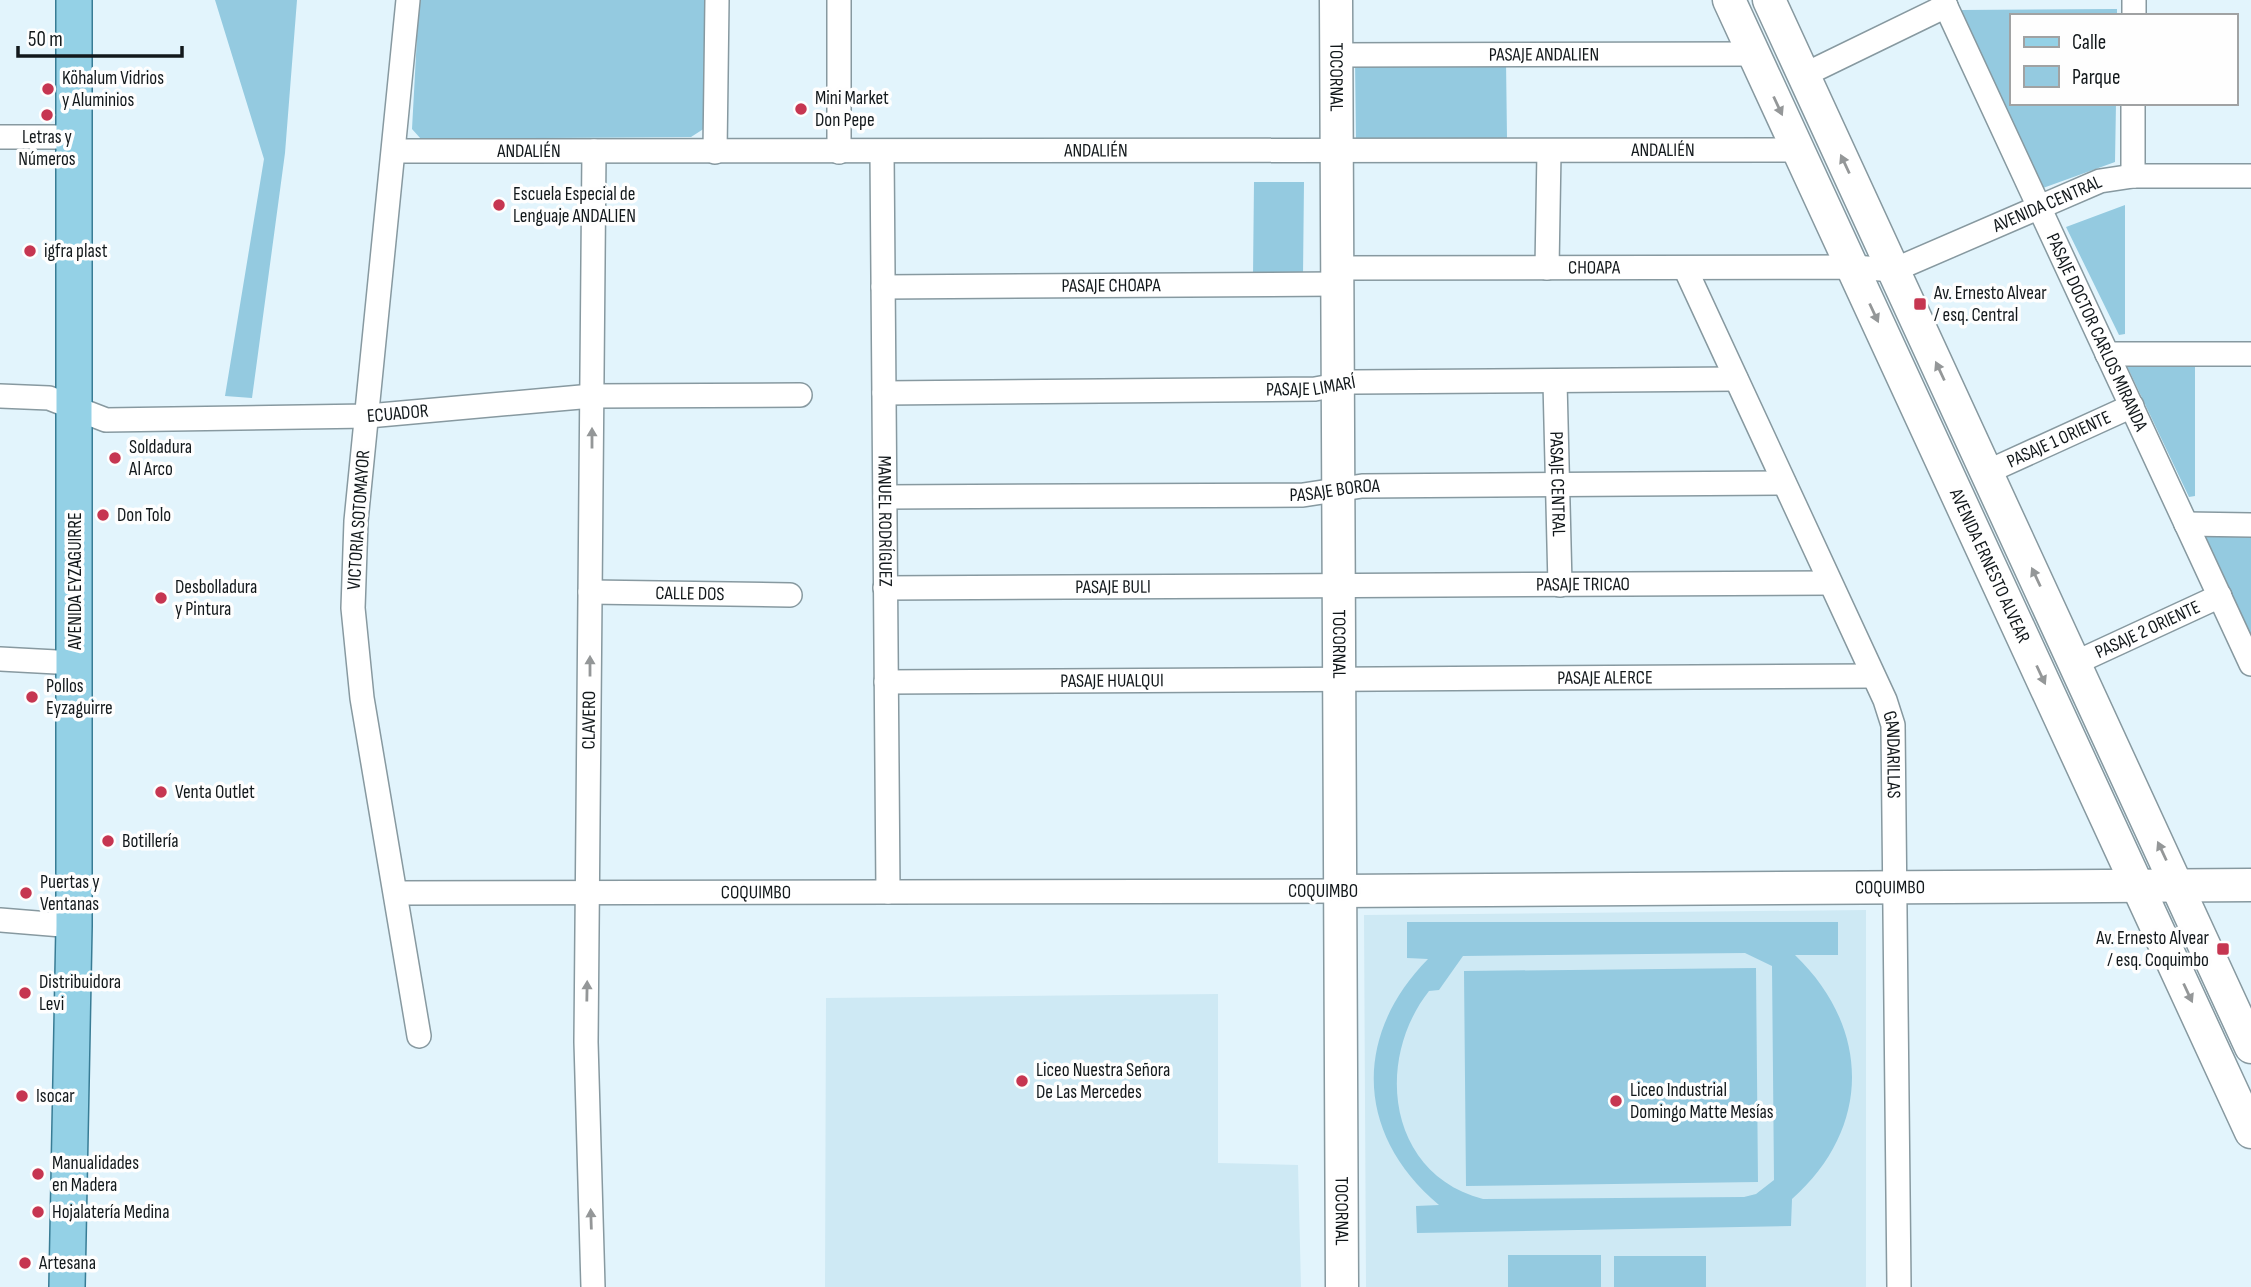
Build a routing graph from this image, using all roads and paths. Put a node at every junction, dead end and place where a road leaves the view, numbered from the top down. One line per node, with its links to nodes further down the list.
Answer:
1 (74, 0): 14 (main road, AVENIDA EYZAGUIRRE)
2 (408, 0): 16 (street, VICTORIA SOTOMAYOR)
3 (717, 0): 18 (street)
4 (839, 0): 19 (street)
5 (1336, 0): 10 (main road, TOCORNAL)
6 (1729, 0): 9 (main road, AVENIDA ERNESTO ALVEAR)
7 (1769, 0): 11 (main road, AVENIDA ERNESTO ALVEAR)
8 (1945, 3): 11 (street); 25 (street, PASAJE DOCTOR CARLOS MIRANDA)
9 (1754, 54): 10 (street, PASAJE ANDALIEN); 15 (main road, AVENIDA ERNESTO ALVEAR, one-way to 15)
10 (1336, 55): 21 (main road, TOCORNAL)
11 (1804, 75): 29 (main road, AVENIDA ERNESTO ALVEAR, one-way to 11)
12 (2133, 105): 23 (street)
13 (0, 137): 14 (street)
14 (75, 137): 42 (main road, AVENIDA EYZAGUIRRE)
15 (1798, 150): 22 (street, ANDALIÉN); 26 (main road, AVENIDA ERNESTO ALVEAR)
16 (394, 151): 17 (street, ANDALIÉN); 43 (street, VICTORIA SOTOMAYOR)
17 (594, 151): 18 (street, ANDALIÉN); 40 (street, CLAVERO)
18 (715, 152): 19 (street, ANDALIÉN)
19 (839, 152): 20 (street, ANDALIÉN)
20 (883, 152): 21 (street, ANDALIÉN); 31 (street, MANUEL RODRÍGUEZ)
21 (1336, 152): 22 (street, ANDALIÉN); 30 (main road, TOCORNAL)
22 (1549, 152): 27 (street)
23 (2133, 176): 24 (street, AVENIDA CENTRAL); 25 (street, AVENIDA CENTRAL)
24 (2251, 176)
25 (2039, 206): 29 (street, AVENIDA CENTRAL); 32 (street, PASAJE DOCTOR CARLOS MIRANDA)
26 (1853, 267): 28 (street, CHOAPA); 29 (street, AVENIDA CENTRAL); 67 (main road, AVENIDA ERNESTO ALVEAR, one-way to 67)
27 (1547, 268): 28 (street, CHOAPA); 30 (street, CHOAPA)
28 (1685, 268): 34 (street, GANDARILLAS)
29 (1894, 270): 44 (main road, AVENIDA ERNESTO ALVEAR, one-way to 29)
30 (1337, 276): 31 (street, PASAJE CHOAPA); 36 (main road, TOCORNAL)
31 (883, 287): 37 (street, MANUEL RODRÍGUEZ)
32 (2107, 354): 33 (street); 41 (street, PASAJE DOCTOR CARLOS MIRANDA)
33 (2251, 354)
34 (1736, 379): 35 (street, PASAJE LIMARÍ); 45 (street, GANDARILLAS)
35 (1555, 382): 36 (street, PASAJE LIMARÍ); 46 (street, PASAJE CENTRAL)
36 (1337, 386): 37 (street, PASAJE LIMARÍ); 47 (main road, TOCORNAL)
37 (884, 393): 48 (street, MANUEL RODRÍGUEZ)
38 (800, 395): 40 (street, ECUADOR)
39 (0, 396): 42 (street, ECUADOR)
40 (592, 397): 43 (street, ECUADOR); 55 (street, CLAVERO, one-way to 40)
41 (2132, 406): 44 (street, PASAJE 1 ORIENTE); 49 (street, PASAJE DOCTOR CARLOS MIRANDA)
42 (76, 410): 43 (street, ECUADOR); 59 (main road, AVENIDA EYZAGUIRRE)
43 (368, 416): 72 (street, VICTORIA SOTOMAYOR)
44 (1987, 472): 60 (main road, AVENIDA ERNESTO ALVEAR, one-way to 44)
45 (1784, 483): 46 (street, PASAJE BOROA); 51 (street, GANDARILLAS)
46 (1558, 485): 47 (street, PASAJE BOROA); 52 (street, PASAJE CENTRAL)
47 (1338, 490): 48 (street, PASAJE BOROA); 53 (main road, TOCORNAL)
48 (885, 497): 54 (street, MANUEL RODRÍGUEZ)
49 (2186, 524): 50 (street); 57 (street, PASAJE DOCTOR CARLOS MIRANDA)
50 (2251, 524)
51 (1830, 583): 52 (street, PASAJE TRICAO); 62 (street, GANDARILLAS)
52 (1560, 585): 53 (street, PASAJE TRICAO)
53 (1338, 587): 54 (street, PASAJE BULI); 63 (main road, TOCORNAL)
54 (886, 588): 64 (street, MANUEL RODRÍGUEZ)
55 (590, 592): 56 (street, CALLE DOS); 70 (street, CLAVERO, one-way to 55)
56 (790, 595)
57 (2220, 596): 60 (street, PASAJE 2 ORIENTE); 61 (street, PASAJE DOCTOR CARLOS MIRANDA)
58 (0, 659): 59 (street)
59 (75, 663): 74 (main road, AVENIDA EYZAGUIRRE)
60 (2075, 663): 66 (main road, AVENIDA ERNESTO ALVEAR, one-way to 60)
61 (2251, 664)
62 (1873, 676): 63 (street, PASAJE ALERCE); 68 (street, GANDARILLAS)
63 (1338, 679): 64 (street, PASAJE HUALQUI); 69 (main road, TOCORNAL)
64 (886, 682): 71 (street, MANUEL RODRÍGUEZ)
65 (2251, 885): 66 (main road, COQUIMBO)
66 (2178, 886): 67 (main road, COQUIMBO); 76 (main road, AVENIDA ERNESTO ALVEAR)
67 (2139, 887): 68 (main road, COQUIMBO); 77 (main road, AVENIDA ERNESTO ALVEAR, one-way to 77)
68 (1895, 889): 69 (main road, COQUIMBO); 81 (street, GANDARILLAS)
69 (1339, 891): 71 (street, COQUIMBO); 80 (main road, TOCORNAL)
70 (588, 892): 71 (street, COQUIMBO); 72 (street, COQUIMBO); 79 (street, CLAVERO, one-way to 70)
71 (888, 892)
72 (396, 893): 75 (street, VICTORIA SOTOMAYOR)
73 (0, 920): 74 (street)
74 (74, 926): 78 (main road, AVENIDA EYZAGUIRRE)
75 (419, 1036)
76 (2251, 1046)
77 (2251, 1132)
78 (67, 1287)
79 (593, 1287)
80 (1342, 1287)
81 (1899, 1287)

